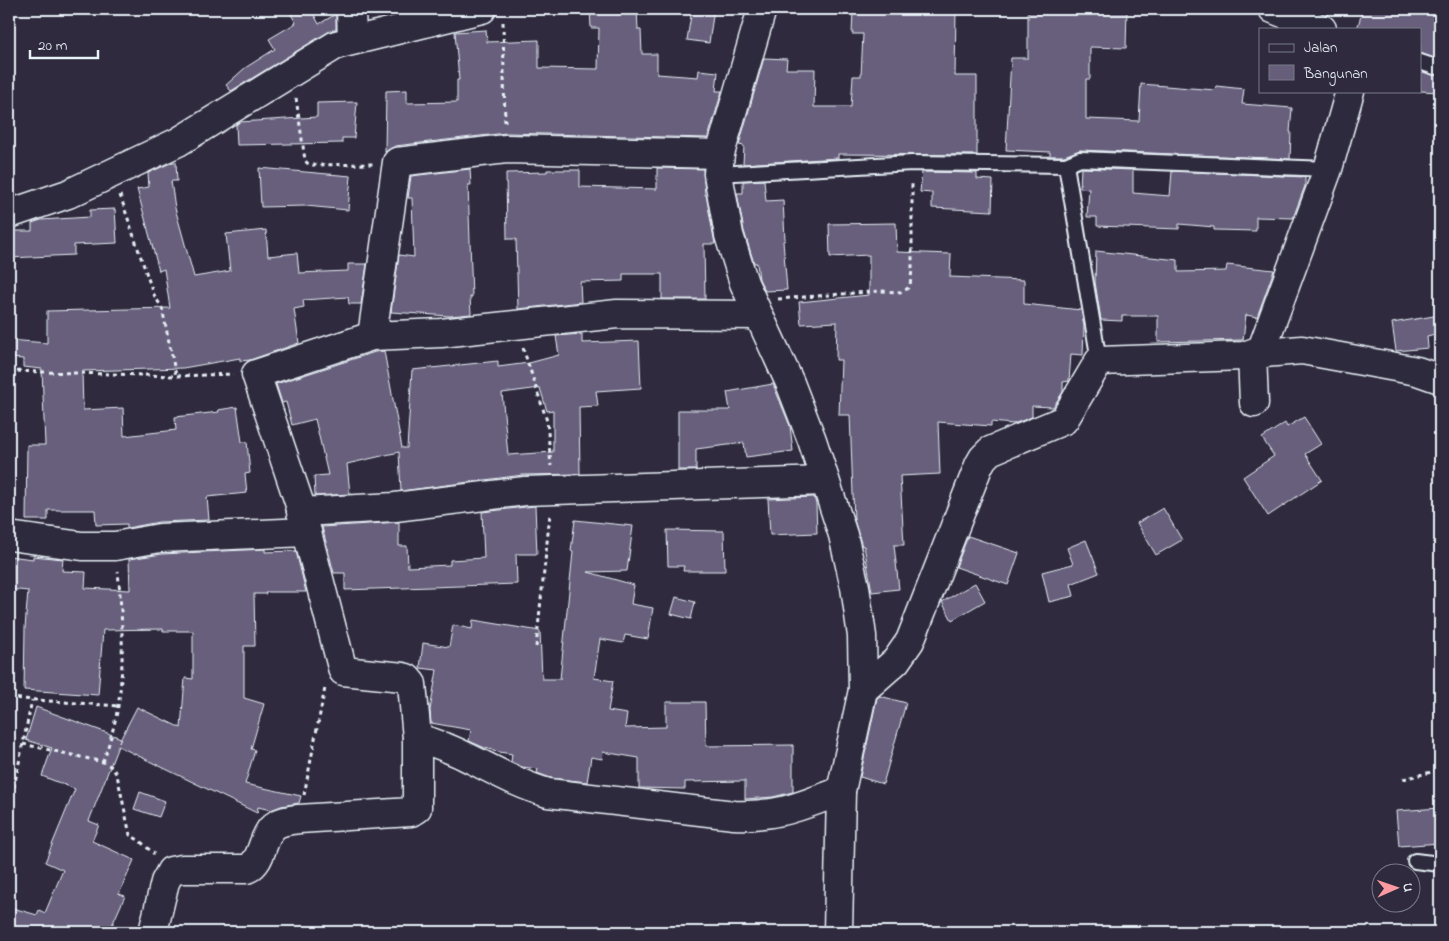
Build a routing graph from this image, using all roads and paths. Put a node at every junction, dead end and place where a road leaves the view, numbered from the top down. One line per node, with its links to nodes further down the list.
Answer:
1 (352, 9): 6 (street)
2 (762, 9): 14 (street)
3 (1273, 9): 5 (street)
4 (493, 13): 6 (street); 11 (path)
5 (1320, 28)
6 (352, 40): 9 (street)
7 (1422, 63): 8 (lane)
8 (1435, 67)
9 (292, 73): 12 (path); 17 (street)
10 (1350, 92): 16 (street)
11 (506, 149): 12 (street); 14 (street)
12 (397, 162): 20 (street)
13 (912, 163): 14 (lane); 15 (lane); 19 (path)
14 (719, 164): 19 (street)
15 (1066, 166): 16 (lane); 22 (lane)
16 (1328, 169): 21 (street)
17 (112, 173): 18 (street); 25 (path)
18 (9, 214)
19 (755, 308): 20 (street); 28 (street)
20 (372, 336): 24 (street)
21 (1252, 354): 22 (street); 26 (street); 27 (street)
22 (1098, 361): 33 (street)
23 (9, 371): 25 (path)
24 (256, 374): 25 (path); 29 (street)
25 (176, 376)
26 (1440, 379)
27 (1254, 404)
28 (825, 481): 29 (street); 33 (street)
29 (304, 522): 31 (street); 32 (street)
30 (9, 536): 31 (street)
31 (115, 546): 36 (path)
32 (342, 671): 37 (street); 44 (path)
33 (863, 690): 42 (street)
34 (9, 698): 35 (path)
35 (32, 700): 36 (path); 38 (path)
36 (118, 706): 39 (path)
37 (417, 738): 42 (street); 44 (street)
38 (23, 744): 39 (path); 43 (path)
39 (103, 762): 47 (path)
40 (1440, 770): 41 (path)
41 (1403, 780)
42 (841, 791): 49 (street)
43 (9, 811)
44 (299, 819): 47 (street)
45 (1415, 861): 46 (lane)
46 (1440, 864)
47 (171, 871): 48 (street)
48 (153, 932)
49 (838, 932)

